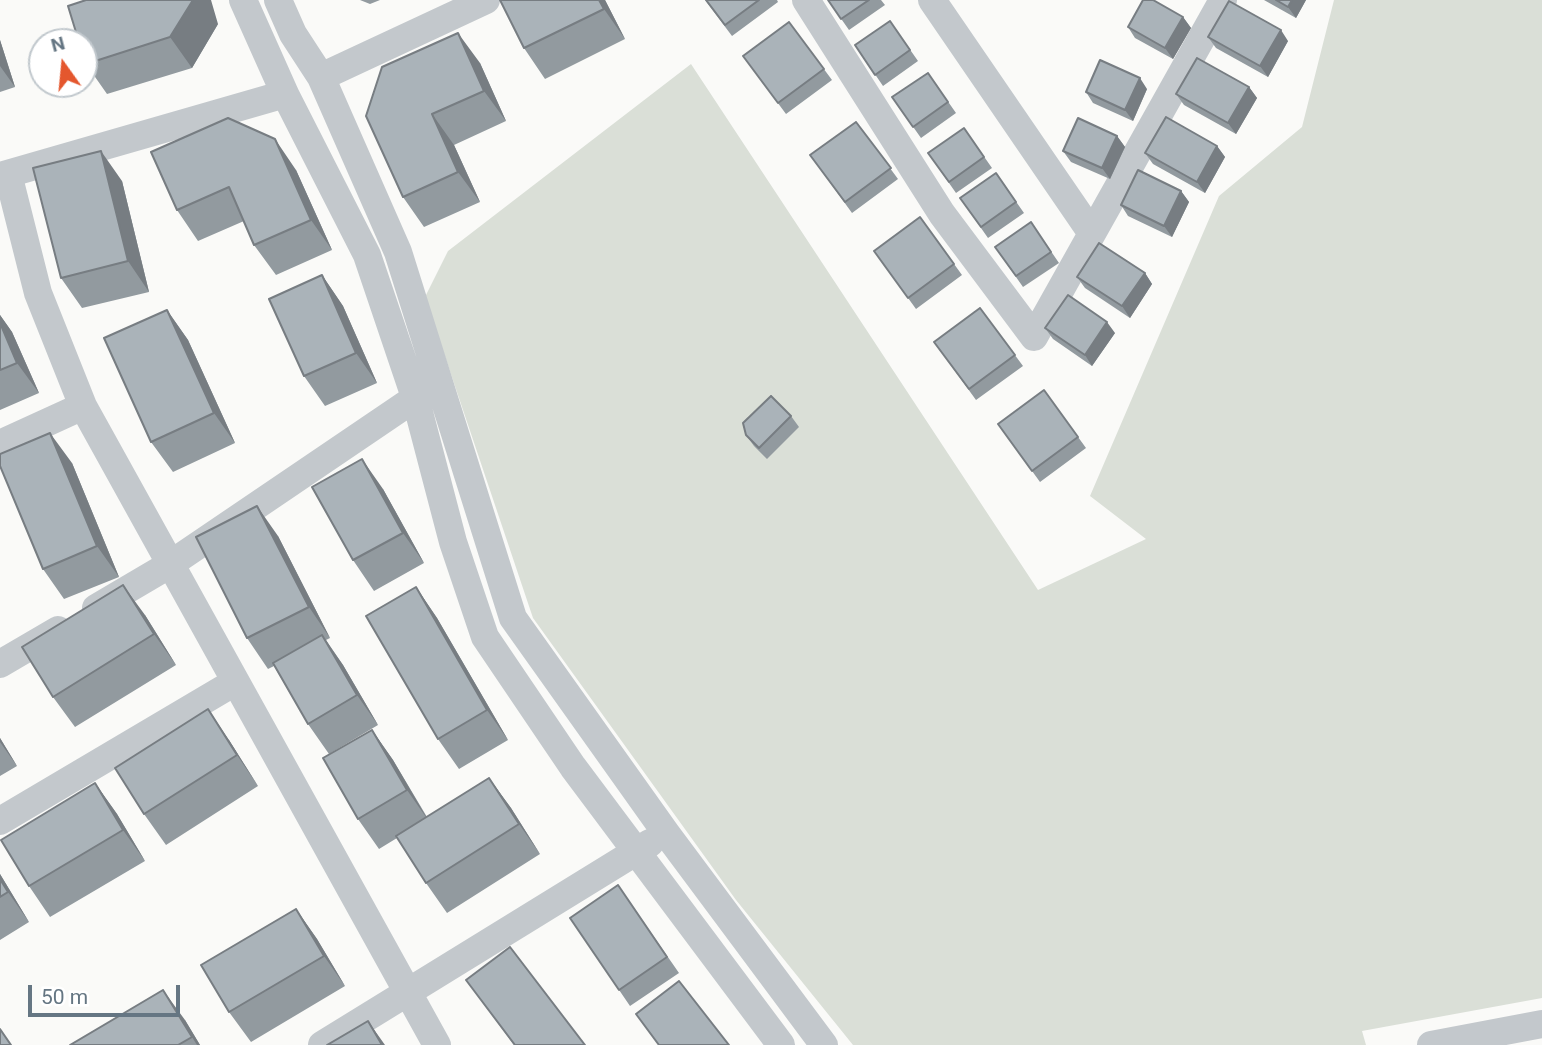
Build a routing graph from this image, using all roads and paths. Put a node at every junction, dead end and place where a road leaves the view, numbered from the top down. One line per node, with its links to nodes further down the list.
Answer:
1 (243, 0): 8 (street)
2 (278, 0): 7 (street)
3 (486, 0): 7 (street)
4 (806, 0): 10 (street)
5 (932, 0): 10 (street)
6 (1223, 0): 10 (street)
7 (321, 77): 8 (street); 11 (street)
8 (285, 94): 9 (street); 12 (street)
9 (4, 175): 13 (street)
10 (1091, 232)
11 (439, 382): 12 (street); 19 (street)
12 (415, 397): 15 (street); 20 (street)
13 (83, 405): 14 (street); 15 (street)
14 (0, 444)
15 (169, 565): 16 (street); 17 (street)
16 (0, 664)
17 (235, 682): 18 (street); 21 (street)
18 (0, 821)
19 (666, 833): 20 (street); 26 (street)
20 (636, 852): 21 (street); 25 (street)
21 (408, 993): 23 (street); 24 (street)
22 (1542, 1024): 27 (street)
23 (322, 1045)
24 (437, 1045)
25 (781, 1045)
26 (824, 1045)
27 (1431, 1045)

